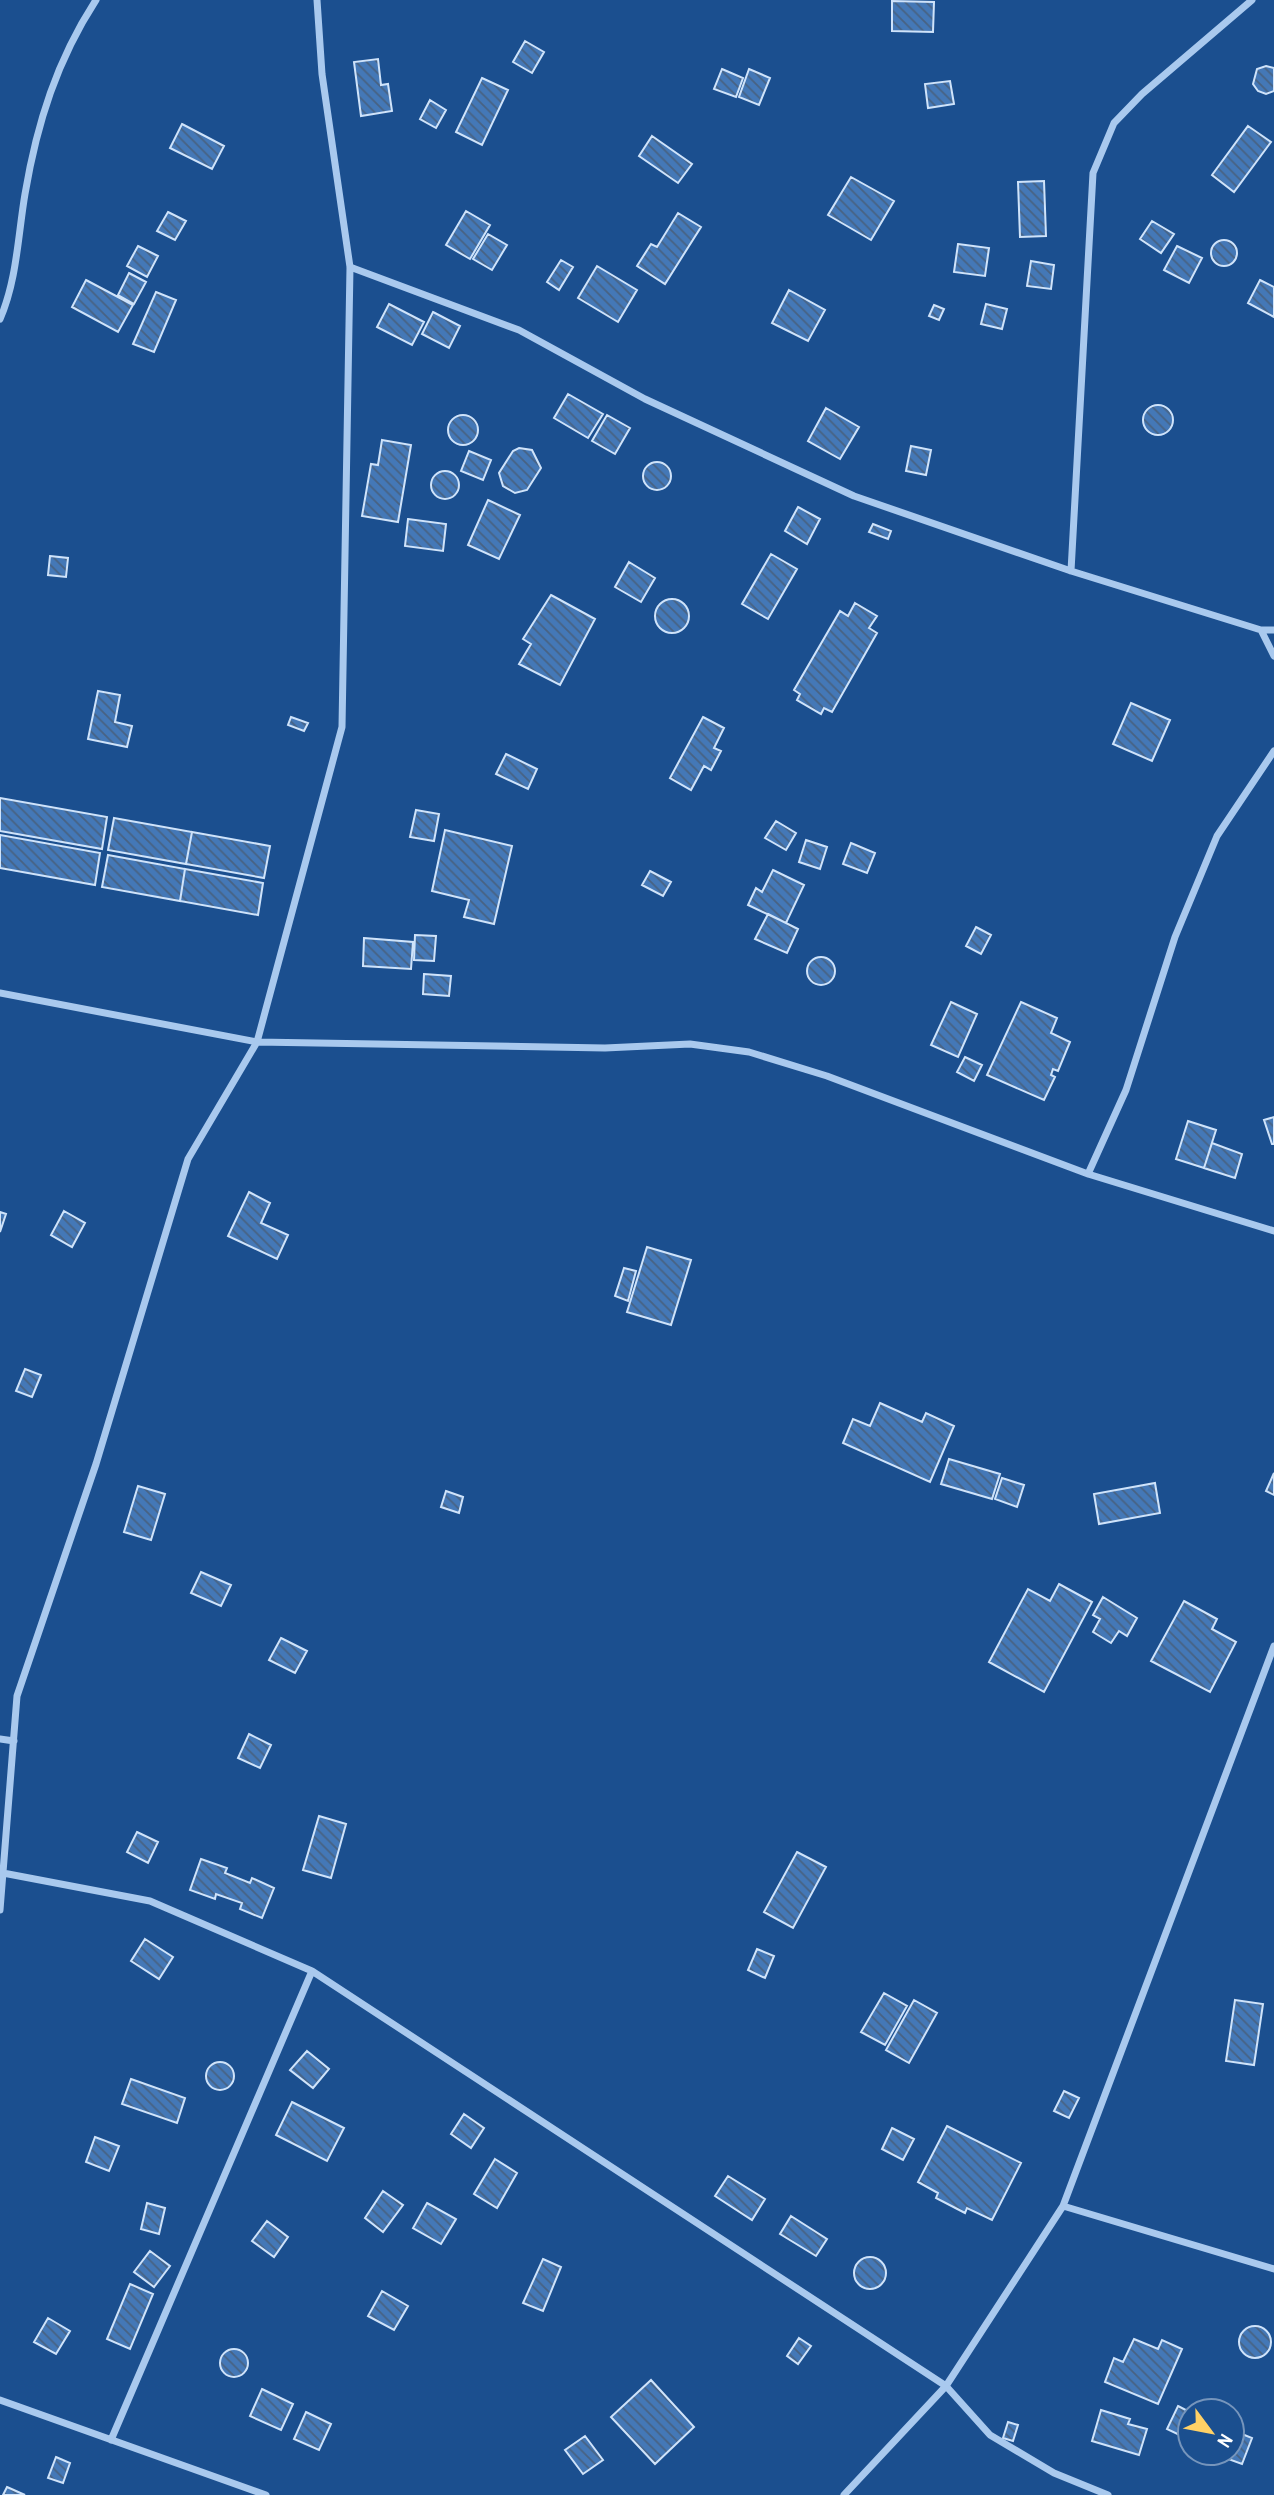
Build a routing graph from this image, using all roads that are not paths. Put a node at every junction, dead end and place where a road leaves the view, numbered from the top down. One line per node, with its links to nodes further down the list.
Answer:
1 (96, 0): 5 (street)
2 (317, 0): 4 (street)
3 (1252, 0): 6 (street)
4 (350, 267): 6 (street); 12 (street)
5 (0, 319)
6 (1071, 570): 8 (street)
7 (1274, 630): 8 (street)
8 (1261, 631): 9 (street)
9 (1274, 656)
10 (1274, 751): 13 (street)
11 (0, 993): 12 (street)
12 (257, 1042): 13 (street); 17 (street)
13 (1088, 1174): 14 (street)
14 (1274, 1231)
15 (1274, 1646): 21 (street)
16 (0, 1739): 17 (street)
17 (14, 1741): 18 (street)
18 (3, 1873): 19 (street); 20 (street)
19 (0, 1910)
20 (312, 1970): 23 (street); 25 (street)
21 (1063, 2206): 22 (street); 23 (street)
22 (1274, 2269)
23 (946, 2386): 27 (street); 28 (street)
24 (0, 2400): 25 (street)
25 (111, 2440): 26 (street)
26 (266, 2495)
27 (844, 2495)
28 (1108, 2495)

